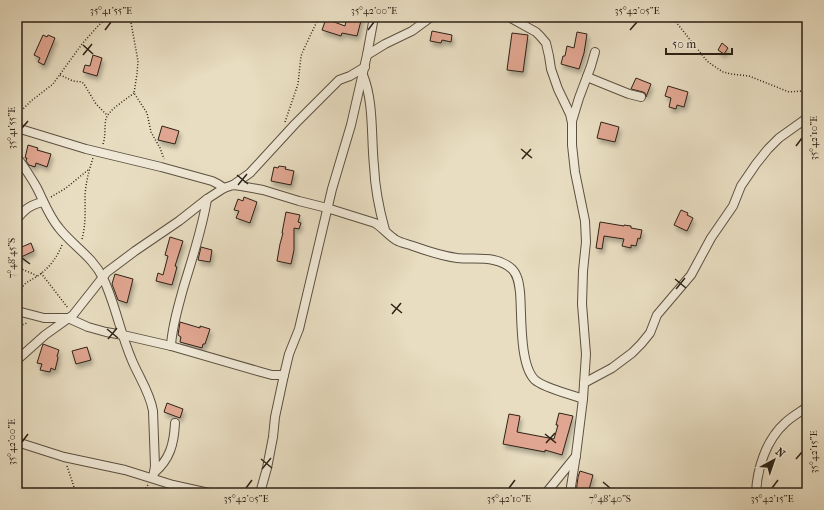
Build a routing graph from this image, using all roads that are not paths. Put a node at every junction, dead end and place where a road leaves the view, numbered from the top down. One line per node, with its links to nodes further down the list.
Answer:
1 (374, 17): 5 (street)
2 (432, 17): 5 (street)
3 (509, 17): 10 (street)
4 (595, 52): 7 (street)
5 (368, 55): 6 (street)
6 (364, 71): 13 (street); 17 (street); 19 (street)
7 (587, 77): 8 (street); 10 (street)
8 (641, 97)
9 (807, 118): 27 (street)
10 (572, 123): 27 (street)
11 (17, 128): 14 (street)
12 (17, 157): 16 (street)
13 (233, 185): 14 (street); 17 (street)
14 (224, 188): 15 (street)
15 (207, 199): 20 (street); 24 (street)
16 (42, 201): 18 (street); 20 (street)
17 (327, 208): 19 (street); 26 (street)
18 (17, 219)
19 (385, 230): 28 (street)
20 (103, 277): 22 (street); 23 (street)
21 (17, 311): 22 (street)
22 (71, 317): 23 (street); 25 (street)
23 (123, 335): 24 (street); 33 (street)
24 (170, 346): 26 (street)
25 (17, 360)
26 (284, 375): 35 (street)
27 (584, 383): 28 (street)
28 (583, 399): 32 (street)
29 (807, 407): 38 (street)
30 (175, 423): 33 (street)
31 (17, 442): 33 (street)
32 (576, 455): 36 (street); 37 (street)
33 (153, 476): 34 (street)
34 (209, 493)
35 (260, 493)
36 (546, 493)
37 (570, 493)
38 (756, 493)

